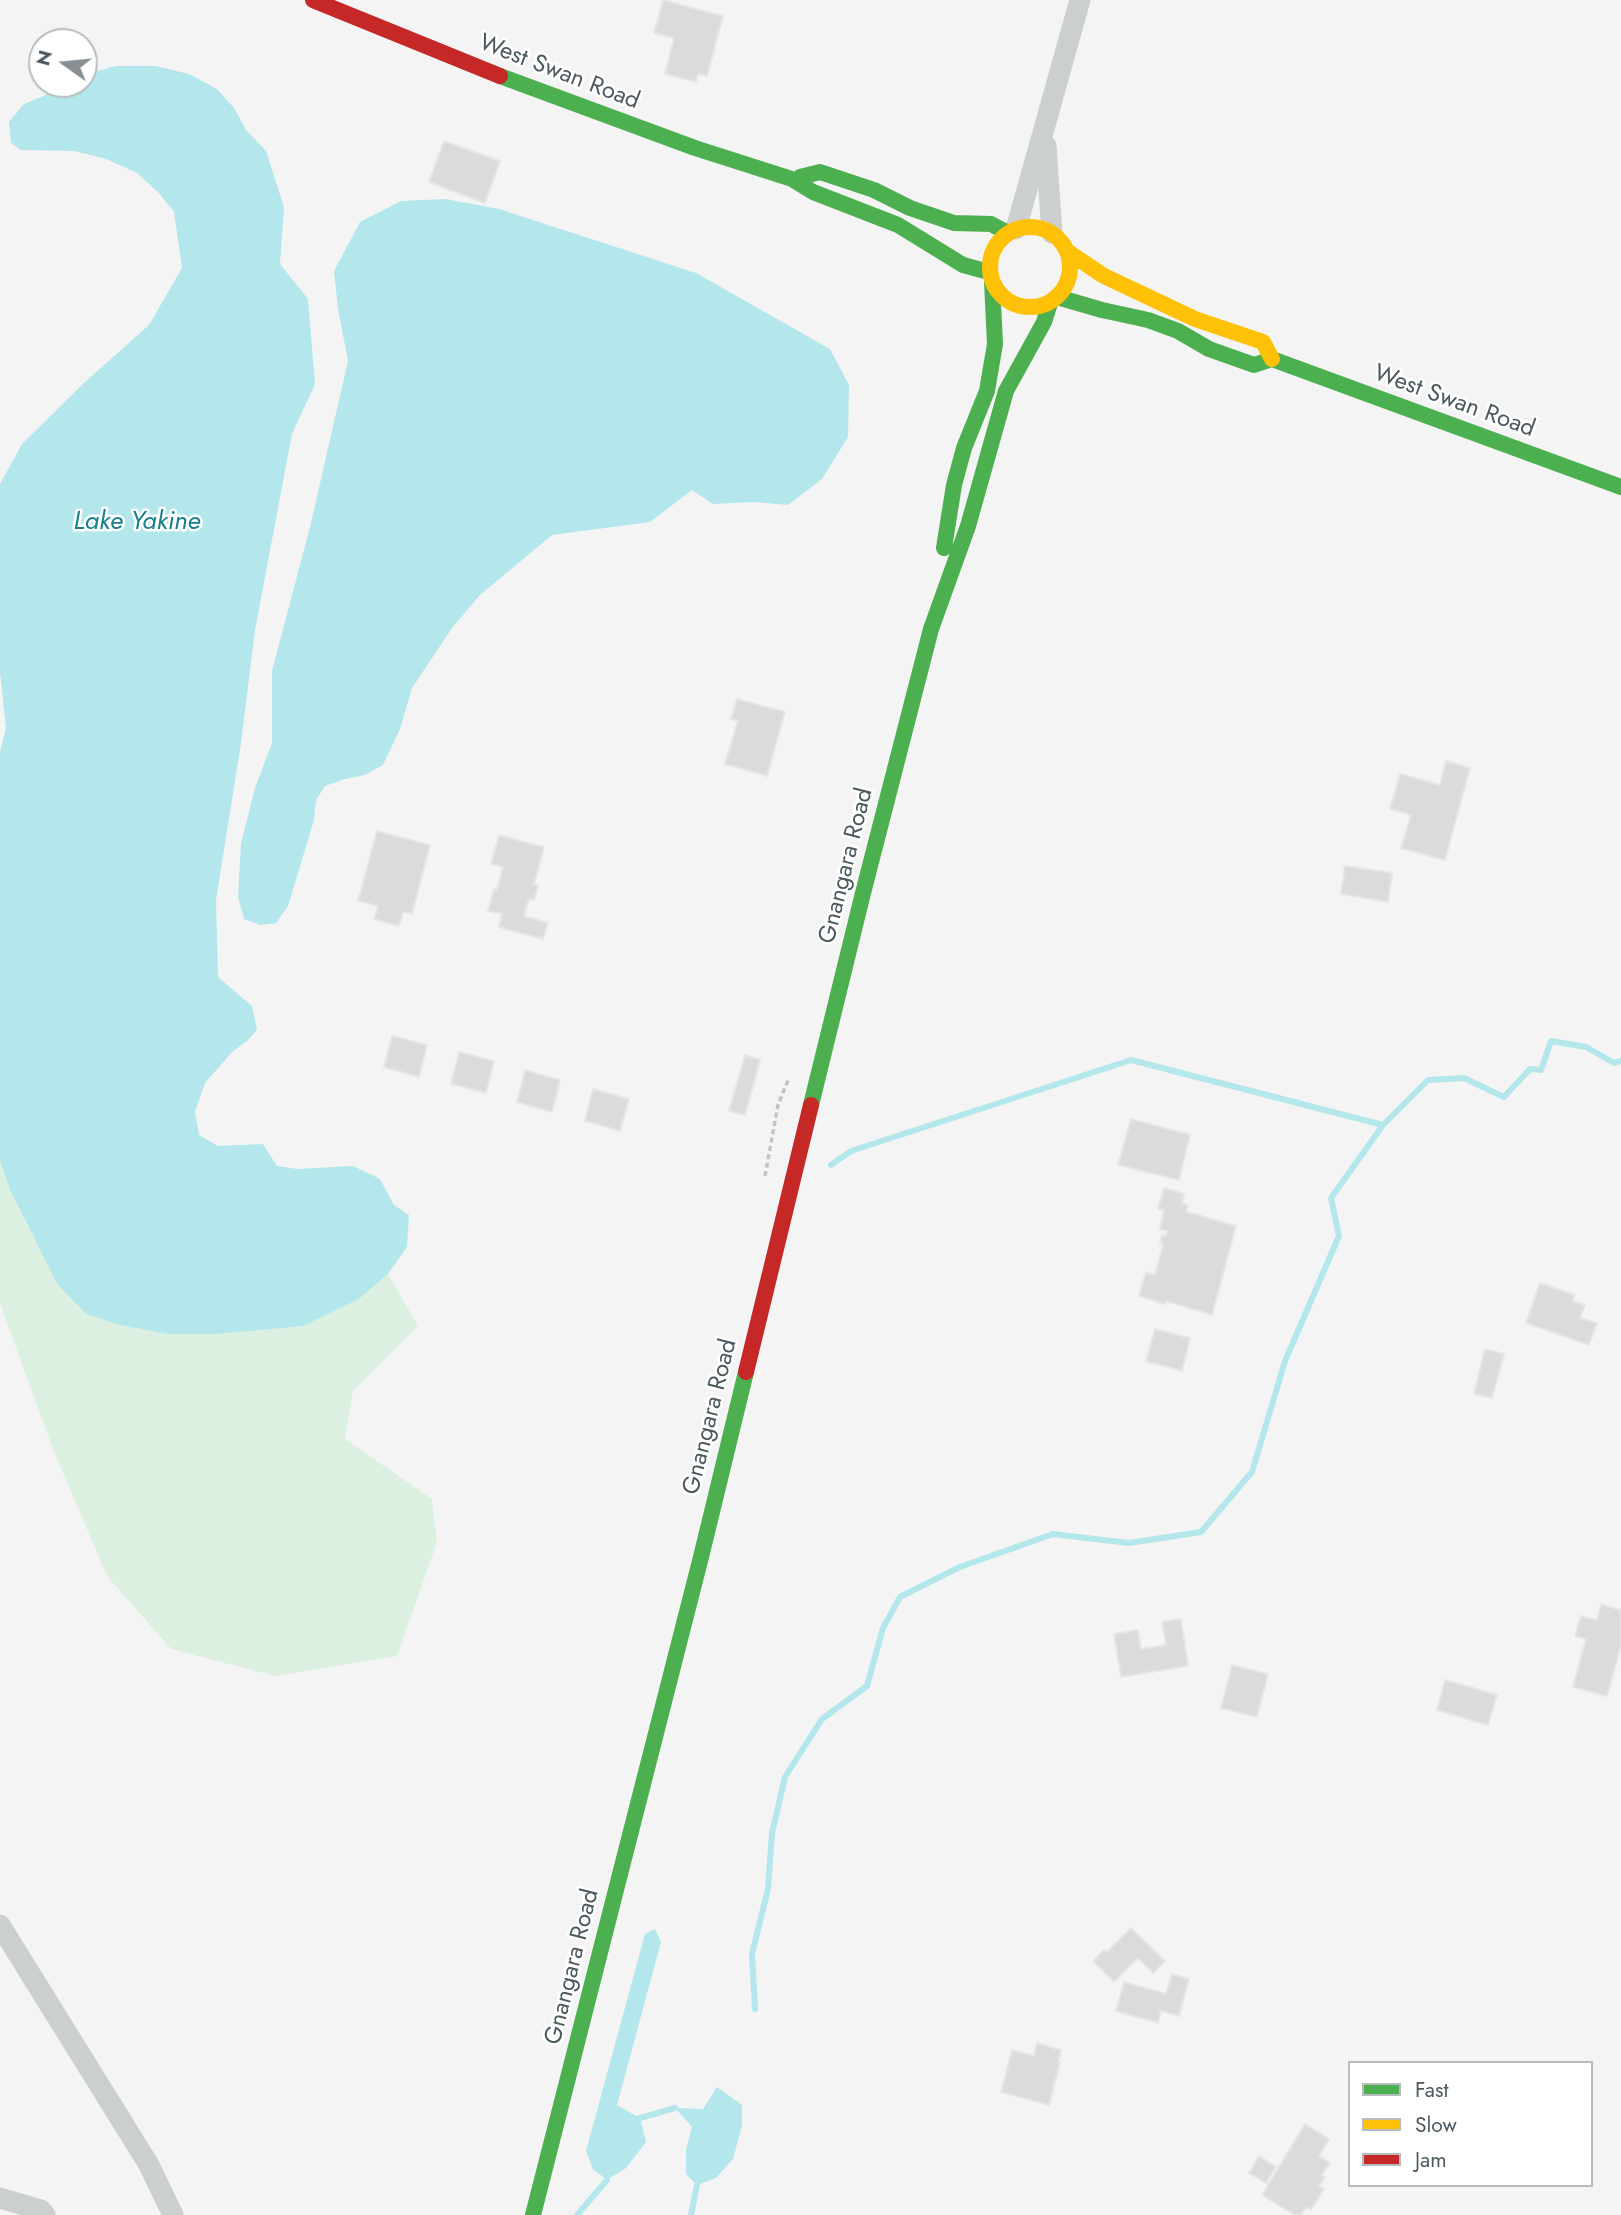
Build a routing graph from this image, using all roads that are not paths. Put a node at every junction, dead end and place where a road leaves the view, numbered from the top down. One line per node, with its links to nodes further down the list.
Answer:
1 (313, 0): 4 (main road, West Swan Road)
2 (1080, 0): 3 (street)
3 (1045, 130): 5 (street); 6 (street)
4 (792, 179): 5 (main road, West Swan Road); 8 (main road, West Swan Road)
5 (1012, 231): 6 (main road); 8 (main road)
6 (1052, 233): 7 (main road)
7 (1068, 252): 9 (main road); 10 (main road, West Swan Road)
8 (991, 277): 9 (main road); 12 (main road, Gnangara Road)
9 (1054, 300): 10 (main road, West Swan Road); 12 (main road, Gnangara Road)
10 (1272, 359): 11 (main road, West Swan Road)
11 (1621, 487)
12 (931, 629): 17 (main road, Gnangara Road)
13 (0, 1925): 16 (street)
14 (0, 2198): 15 (street)
15 (44, 2215)
16 (173, 2215)
17 (533, 2215)

